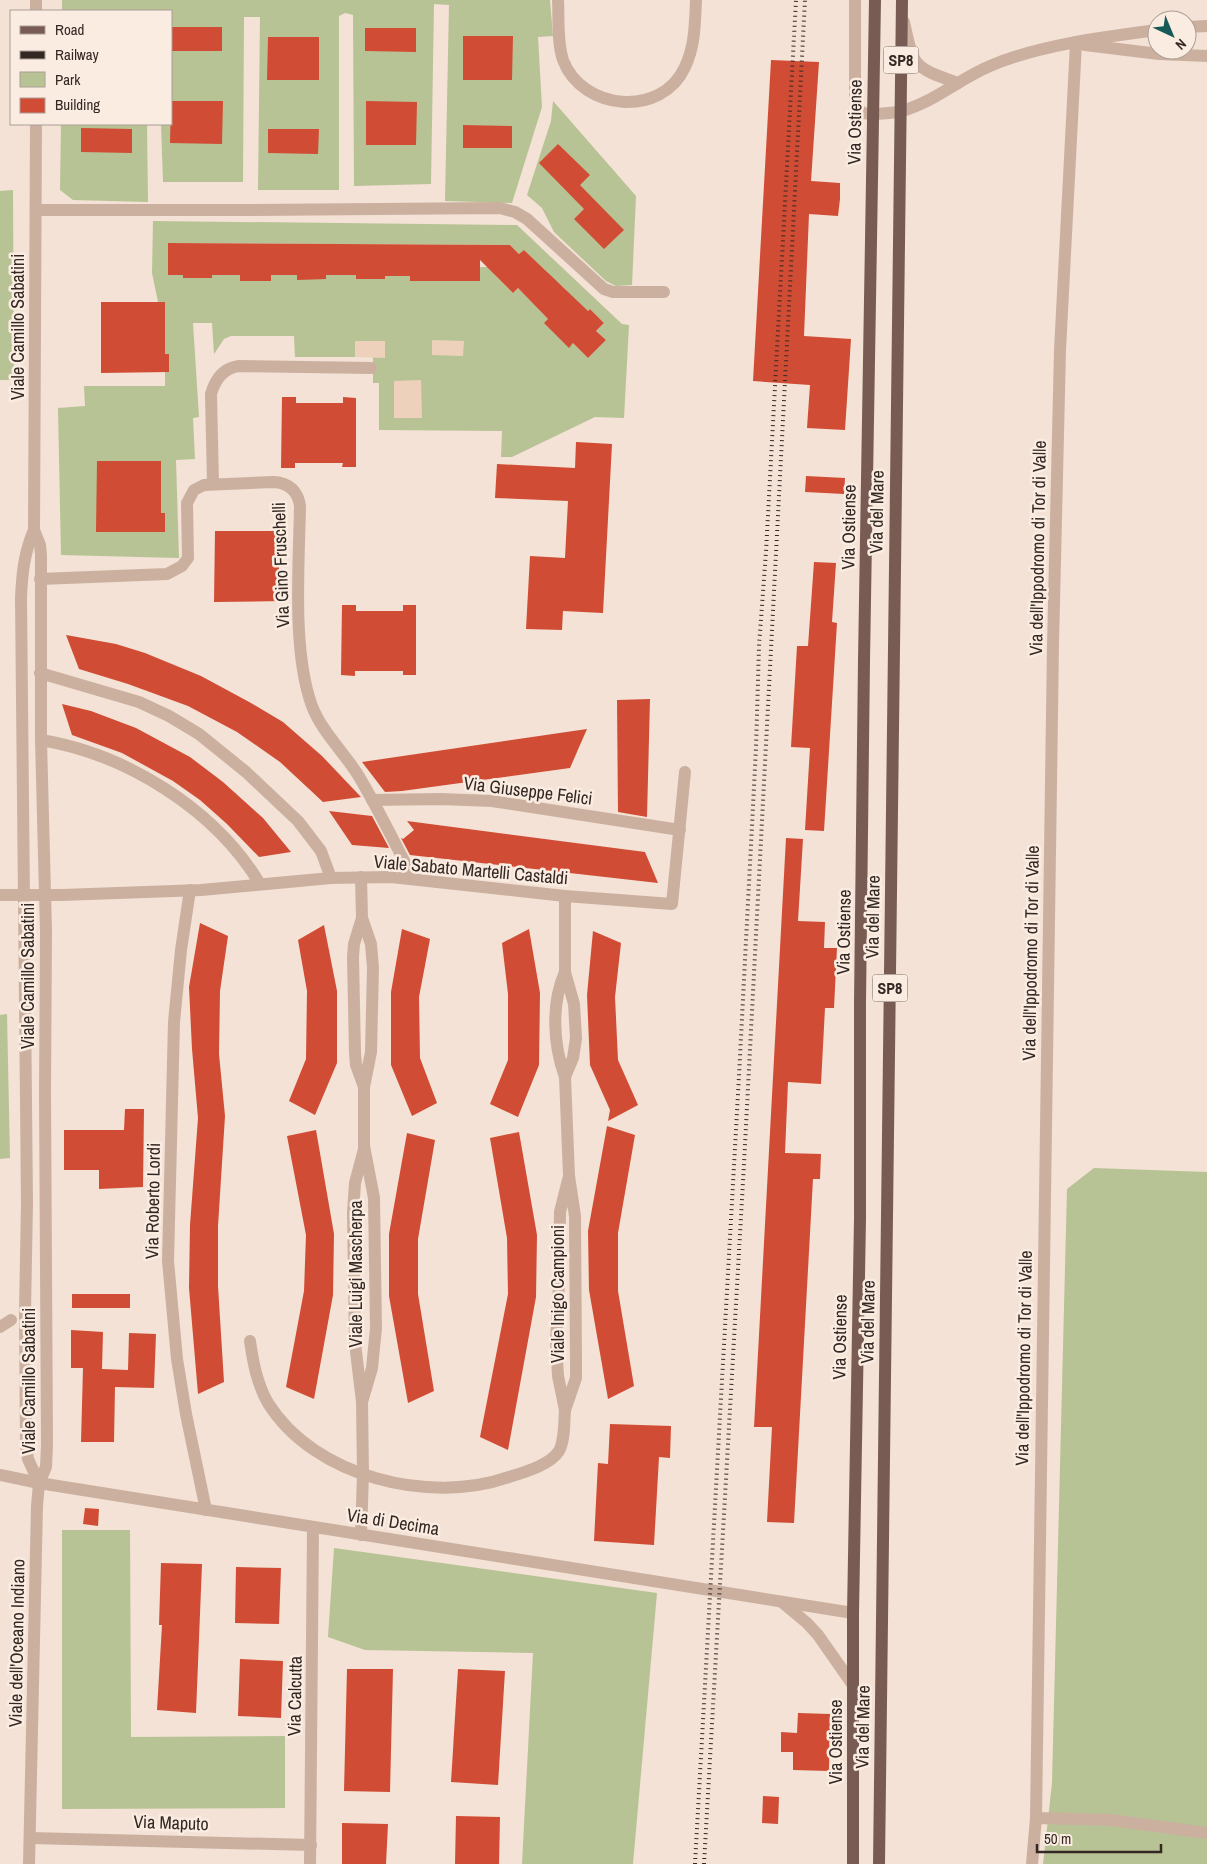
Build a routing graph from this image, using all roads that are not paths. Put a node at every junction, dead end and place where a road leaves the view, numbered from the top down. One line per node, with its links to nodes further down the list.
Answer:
1 (558, 0): 2 (street)
2 (696, 0)
3 (855, 0): 11 (street)
4 (875, 0): 11 (main road, Via Ostiense)
5 (902, 4): 9 (street); 10 (main road, Via del Mare / SP8)
6 (1147, 32): 7 (street)
7 (1076, 43): 8 (street); 9 (street); 53 (street, Via dell'Ippodromo di Tor di Valle)
8 (1207, 56)
9 (958, 82): 10 (street)
10 (901, 112): 11 (street); 60 (main road, Via del Mare / SP8)
11 (873, 114): 51 (main road, Via Ostiense)
12 (36, 125): 13 (street, Viale Camillo Sabatini)
13 (36, 210): 14 (street); 17 (street, Viale Camillo Sabatini)
14 (664, 292)
15 (372, 368): 16 (street)
16 (214, 484): 18 (street, Via Gino Fruschelli); 22 (street, Via Gino Fruschelli)
17 (34, 530): 18 (street, Viale Camillo Sabatini); 31 (street, Viale Camillo Sabatini)
18 (40, 579): 19 (street, Viale Camillo Sabatini)
19 (40, 673): 20 (street, Viale Camillo Sabatini); 25 (street)
20 (41, 740): 27 (street); 30 (street, Viale Camillo Sabatini)
21 (685, 772): 23 (street, Viale Sabato Martelli Castaldi)
22 (372, 800): 23 (street, Via Giuseppe Felici); 26 (street, Via Gino Fruschelli)
23 (680, 830): 32 (street, Viale Sabato Martelli Castaldi)
24 (361, 877): 25 (street, Viale Sabato Martelli Castaldi); 26 (street, Viale Sabato Martelli Castaldi); 33 (street, Viale Luigi Mascherpa)
25 (331, 878): 27 (street, Viale Sabato Martelli Castaldi)
26 (413, 878): 32 (street, Viale Sabato Martelli Castaldi)
27 (260, 884): 28 (street, Viale Sabato Martelli Castaldi)
28 (190, 890): 30 (street, Viale Sabato Martelli Castaldi); 47 (street, Via Roberto Lordi)
29 (0, 895): 31 (street, Viale Sabato Martelli Castaldi)
30 (45, 895): 31 (street, Viale Sabato Martelli Castaldi); 46 (street, Viale Camillo Sabatini)
31 (26, 896): 46 (street, Viale Camillo Sabatini)
32 (565, 896): 34 (street, Viale Inigo Campioni)
33 (362, 918): 36 (street, Viale Luigi Mascherpa); 36 (street, Viale Luigi Mascherpa)
34 (565, 972): 35 (street, Viale Inigo Campioni); 35 (street, Viale Inigo Campioni)
35 (566, 1076): 38 (street, Viale Inigo Campioni)
36 (364, 1087): 37 (street, Viale Luigi Mascherpa)
37 (364, 1146): 42 (street, Viale Luigi Mascherpa); 42 (street, Viale Luigi Mascherpa)
38 (568, 1176): 43 (street, Viale Inigo Campioni); 43 (street, Viale Inigo Campioni)
39 (11, 1320): 40 (street)
40 (0, 1327)
41 (250, 1341): 44 (street)
42 (362, 1402): 44 (street, Viale Luigi Mascherpa)
43 (565, 1410): 44 (street, Viale Inigo Campioni)
44 (363, 1474): 49 (street, Viale Luigi Mascherpa)
45 (0, 1475): 46 (street, Via di Decima)
46 (39, 1483): 47 (street, Via di Decima); 55 (street, Viale dell'Oceano Indiano)
47 (206, 1510): 48 (street, Via di Decima)
48 (314, 1528): 49 (street, Via di Decima); 56 (street, Via Calcutta)
49 (361, 1535): 50 (street, Via di Decima)
50 (781, 1602): 51 (street, Via di Decima); 52 (street)
51 (853, 1613): 52 (main road, Via Ostiense)
52 (853, 1685): 59 (main road, Via Ostiense)
53 (1036, 1818): 54 (street); 61 (street, Via dell'Ippodromo di Tor di Valle)
54 (1207, 1833)
55 (30, 1838): 56 (street, Via Maputo); 57 (street, Viale dell'Oceano Indiano)
56 (310, 1845): 58 (street, Via Calcutta)
57 (30, 1864)
58 (310, 1864)
59 (853, 1864)
60 (879, 1864)
61 (1032, 1864)

